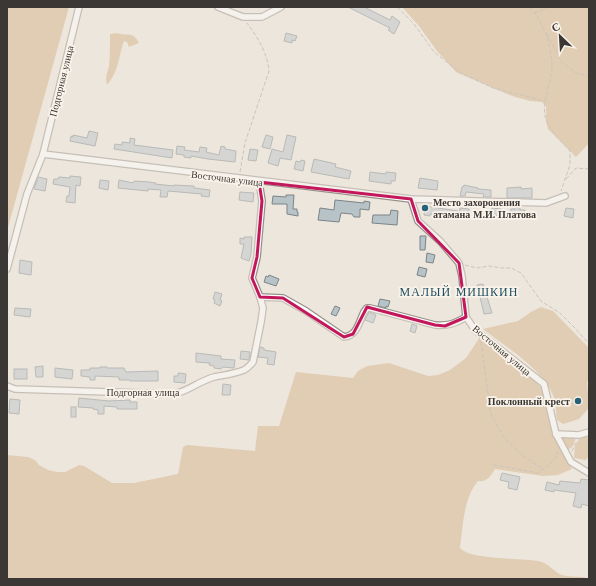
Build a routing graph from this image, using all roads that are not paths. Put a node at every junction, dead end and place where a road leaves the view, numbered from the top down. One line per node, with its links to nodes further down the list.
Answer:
1 (79, 7): 4 (street, Подгорная улица)
2 (218, 7): 3 (street)
3 (282, 7)
4 (43, 154): 5 (street, Восточная улица); 8 (street, Подгорная улица)
5 (259, 182): 7 (street, Восточная улица); 9 (street, Подгорная улица)
6 (564, 196): 7 (street, Восточная улица)
7 (411, 200): 10 (street, Восточная улица)
8 (7, 270)
9 (260, 297): 10 (street); 11 (street, Подгорная улица)
10 (466, 317): 13 (street, Восточная улица)
11 (7, 386)
12 (589, 432): 13 (street)
13 (556, 434): 14 (street, Восточная улица)
14 (589, 473)

